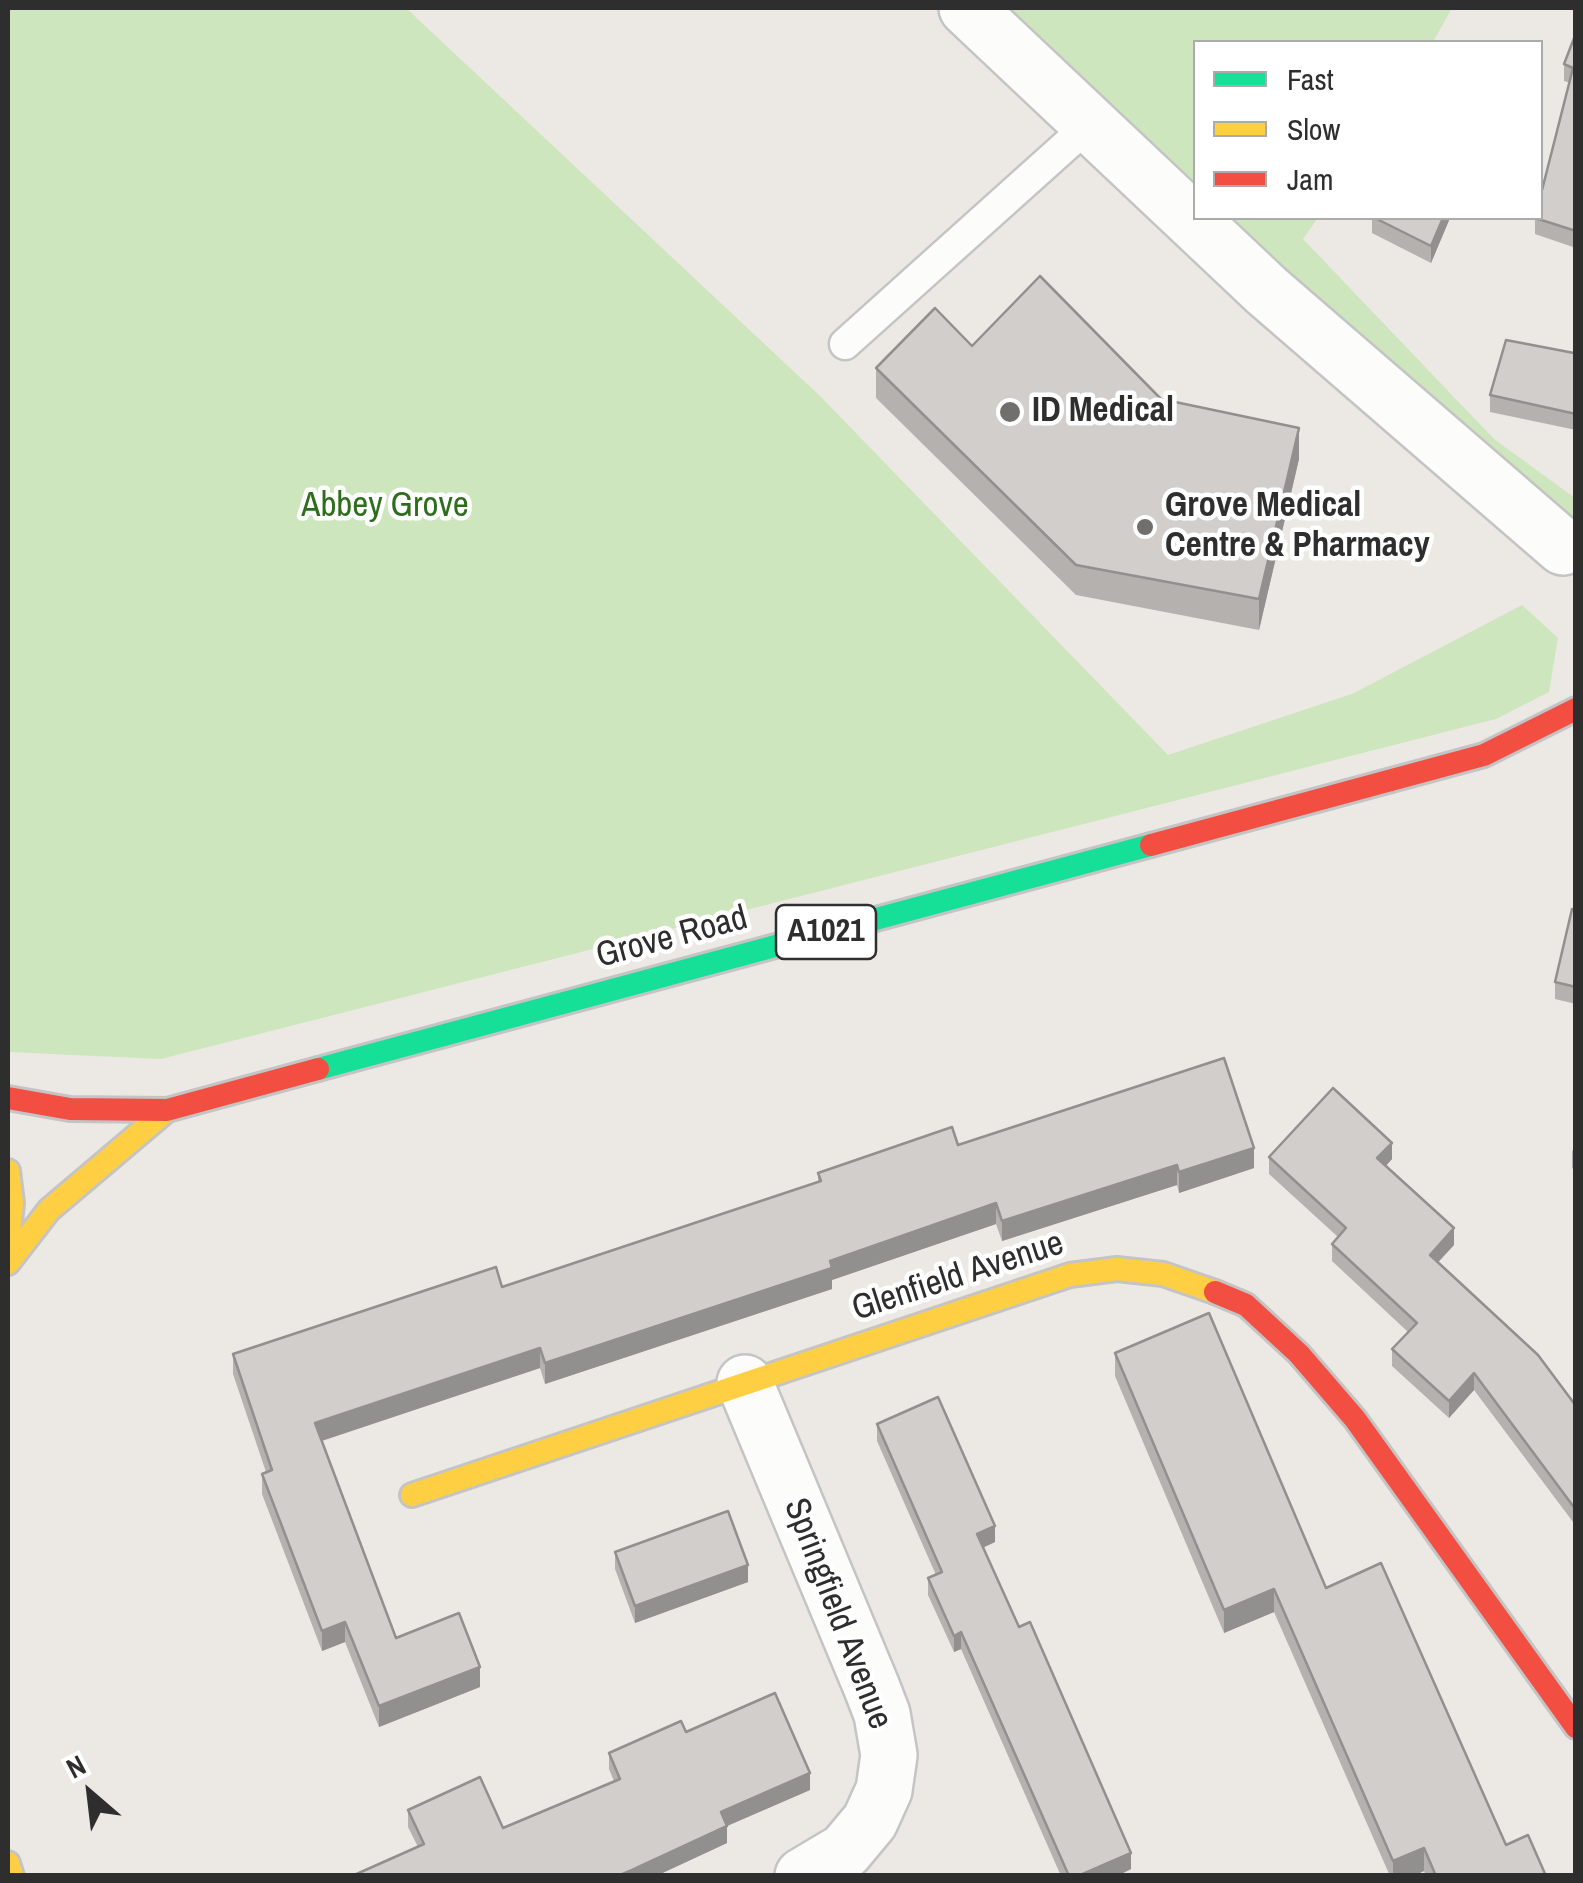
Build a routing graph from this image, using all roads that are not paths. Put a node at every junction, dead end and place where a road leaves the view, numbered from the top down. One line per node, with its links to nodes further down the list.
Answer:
1 (967, 8): 2 (street)
2 (1090, 124): 3 (lane); 4 (street)
3 (845, 344)
4 (1571, 557)
5 (1576, 710): 7 (main road, Grove Road / A1021)
6 (1539, 752): 7 (main road, Grove Road / A1021)
7 (1484, 755): 9 (main road, Grove Road / A1021)
8 (8, 1098): 9 (main road, Grove Road / A1021)
9 (167, 1110): 12 (main road, Grove Road / A1021)
10 (8, 1171): 11 (main road)
11 (8, 1243)
12 (8, 1263)
13 (744, 1383): 14 (main road, Glenfield Avenue); 15 (main road, Glenfield Avenue); 18 (street, Springfield Avenue)
14 (412, 1495)
15 (1576, 1727)
16 (8, 1863): 17 (main road)
17 (12, 1876)
18 (803, 1876)

